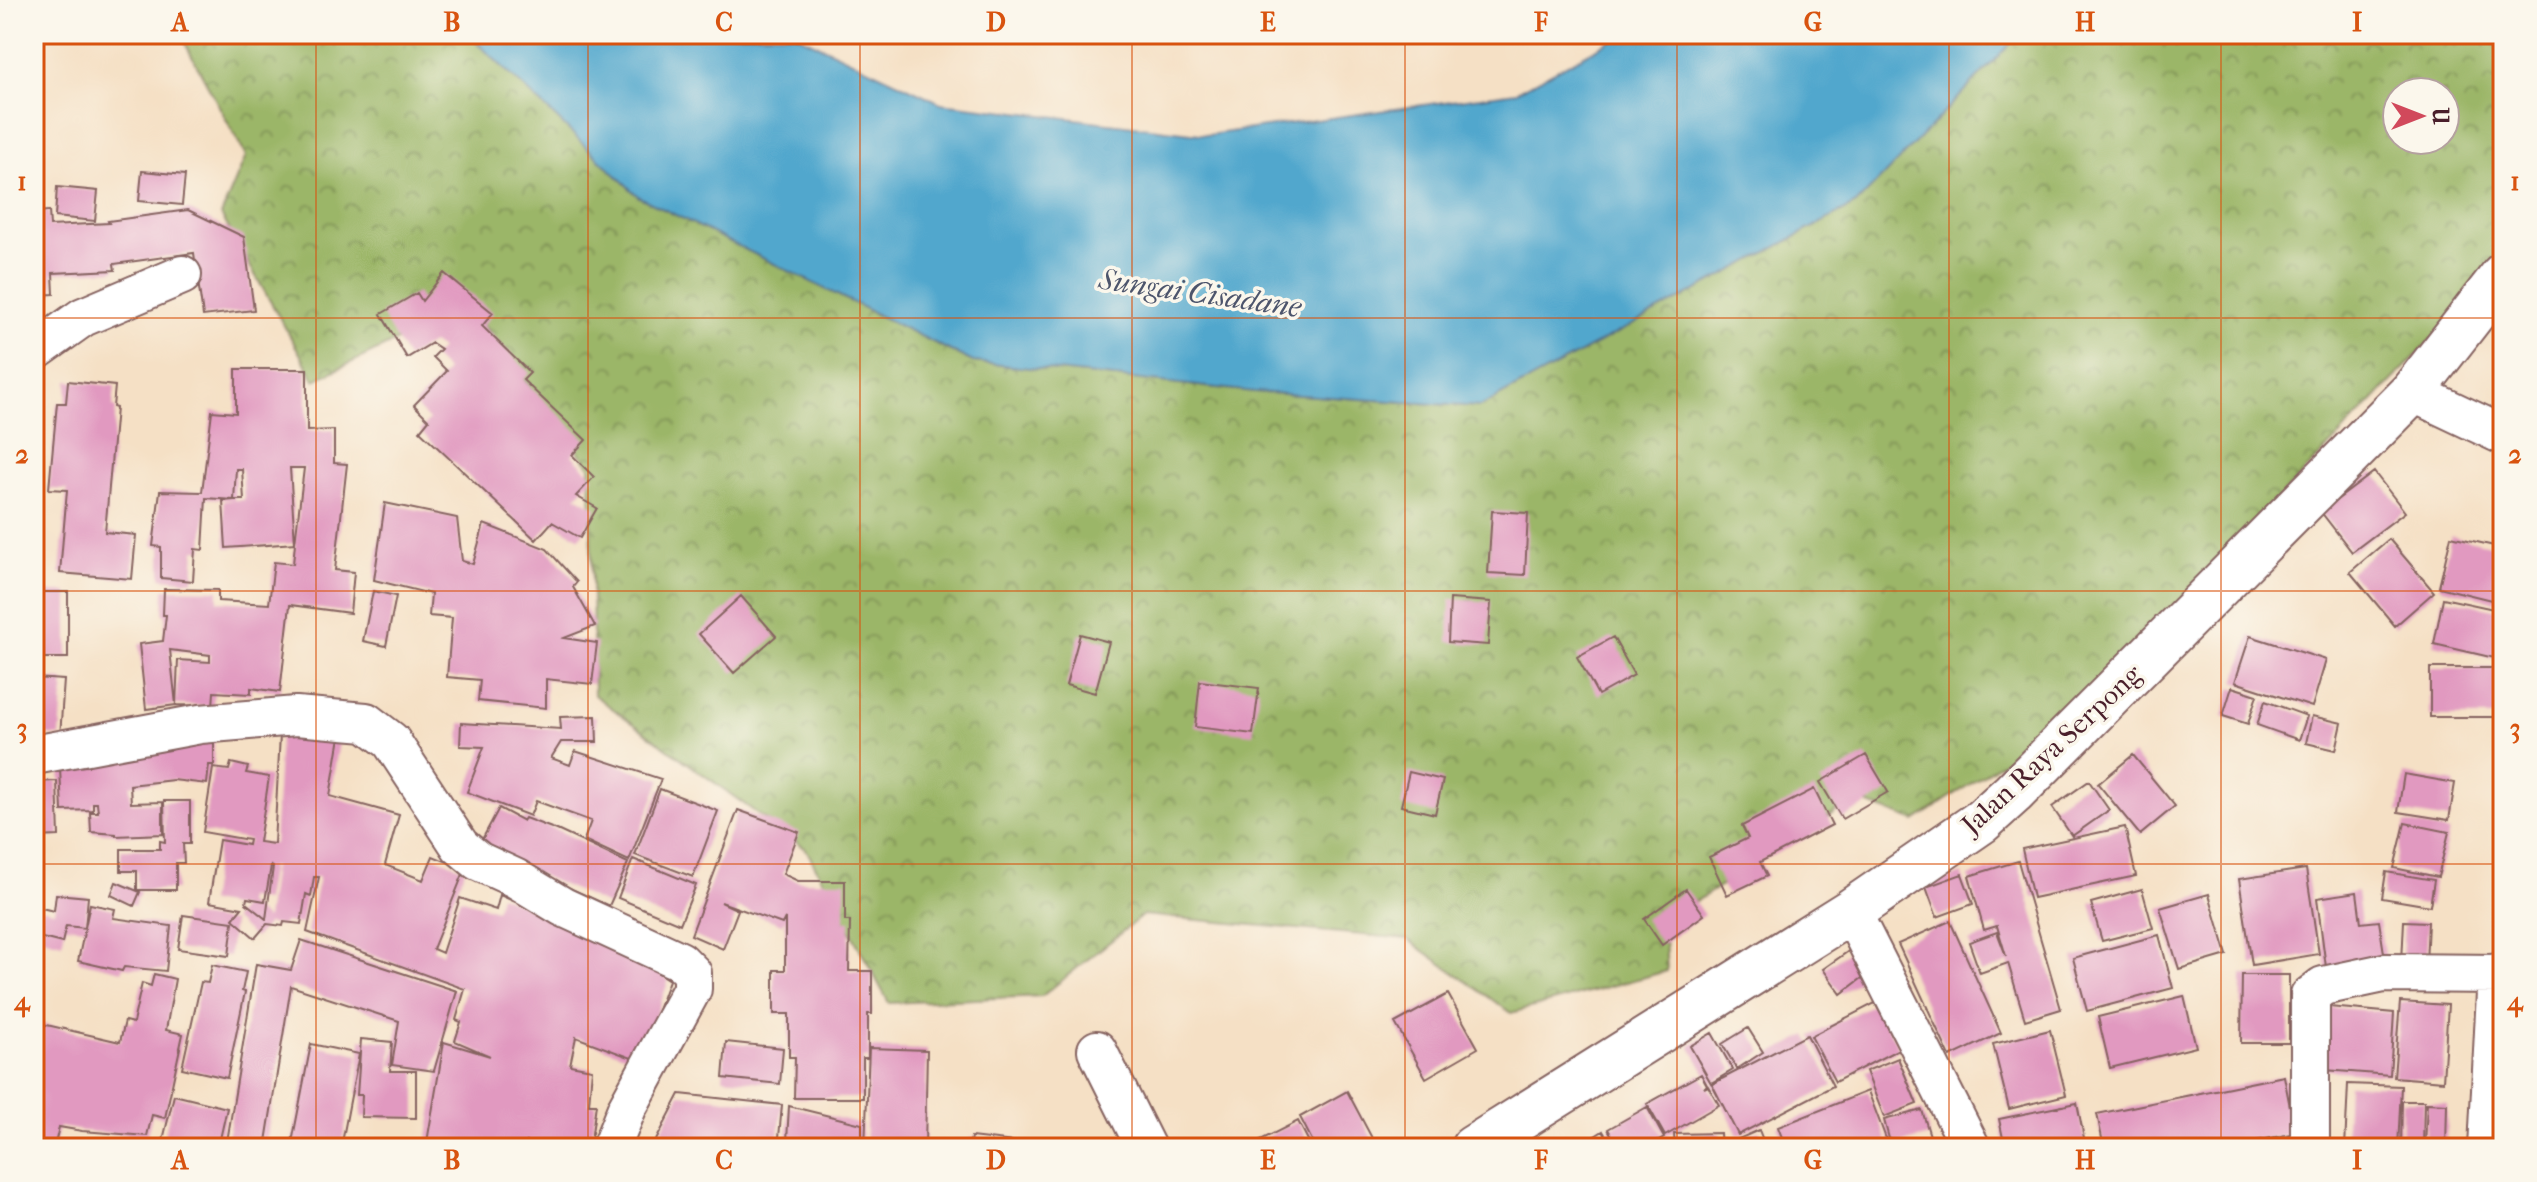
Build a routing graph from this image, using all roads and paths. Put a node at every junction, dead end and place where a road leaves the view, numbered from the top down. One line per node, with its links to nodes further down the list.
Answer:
1 (182, 275): 3 (street)
2 (2503, 275): 4 (main road, Jalan Raya Serpong)
3 (34, 352)
4 (2412, 392): 5 (street); 7 (main road, Jalan Raya Serpong)
5 (2503, 435)
6 (34, 755): 10 (street)
7 (1851, 911): 12 (main road, Jalan Raya Serpong); 13 (street)
8 (2500, 973): 14 (street); 15 (street)
9 (1097, 1050): 11 (street)
10 (611, 1148)
11 (1146, 1148)
12 (1473, 1148)
13 (1971, 1148)
14 (2310, 1148)
15 (2488, 1148)

